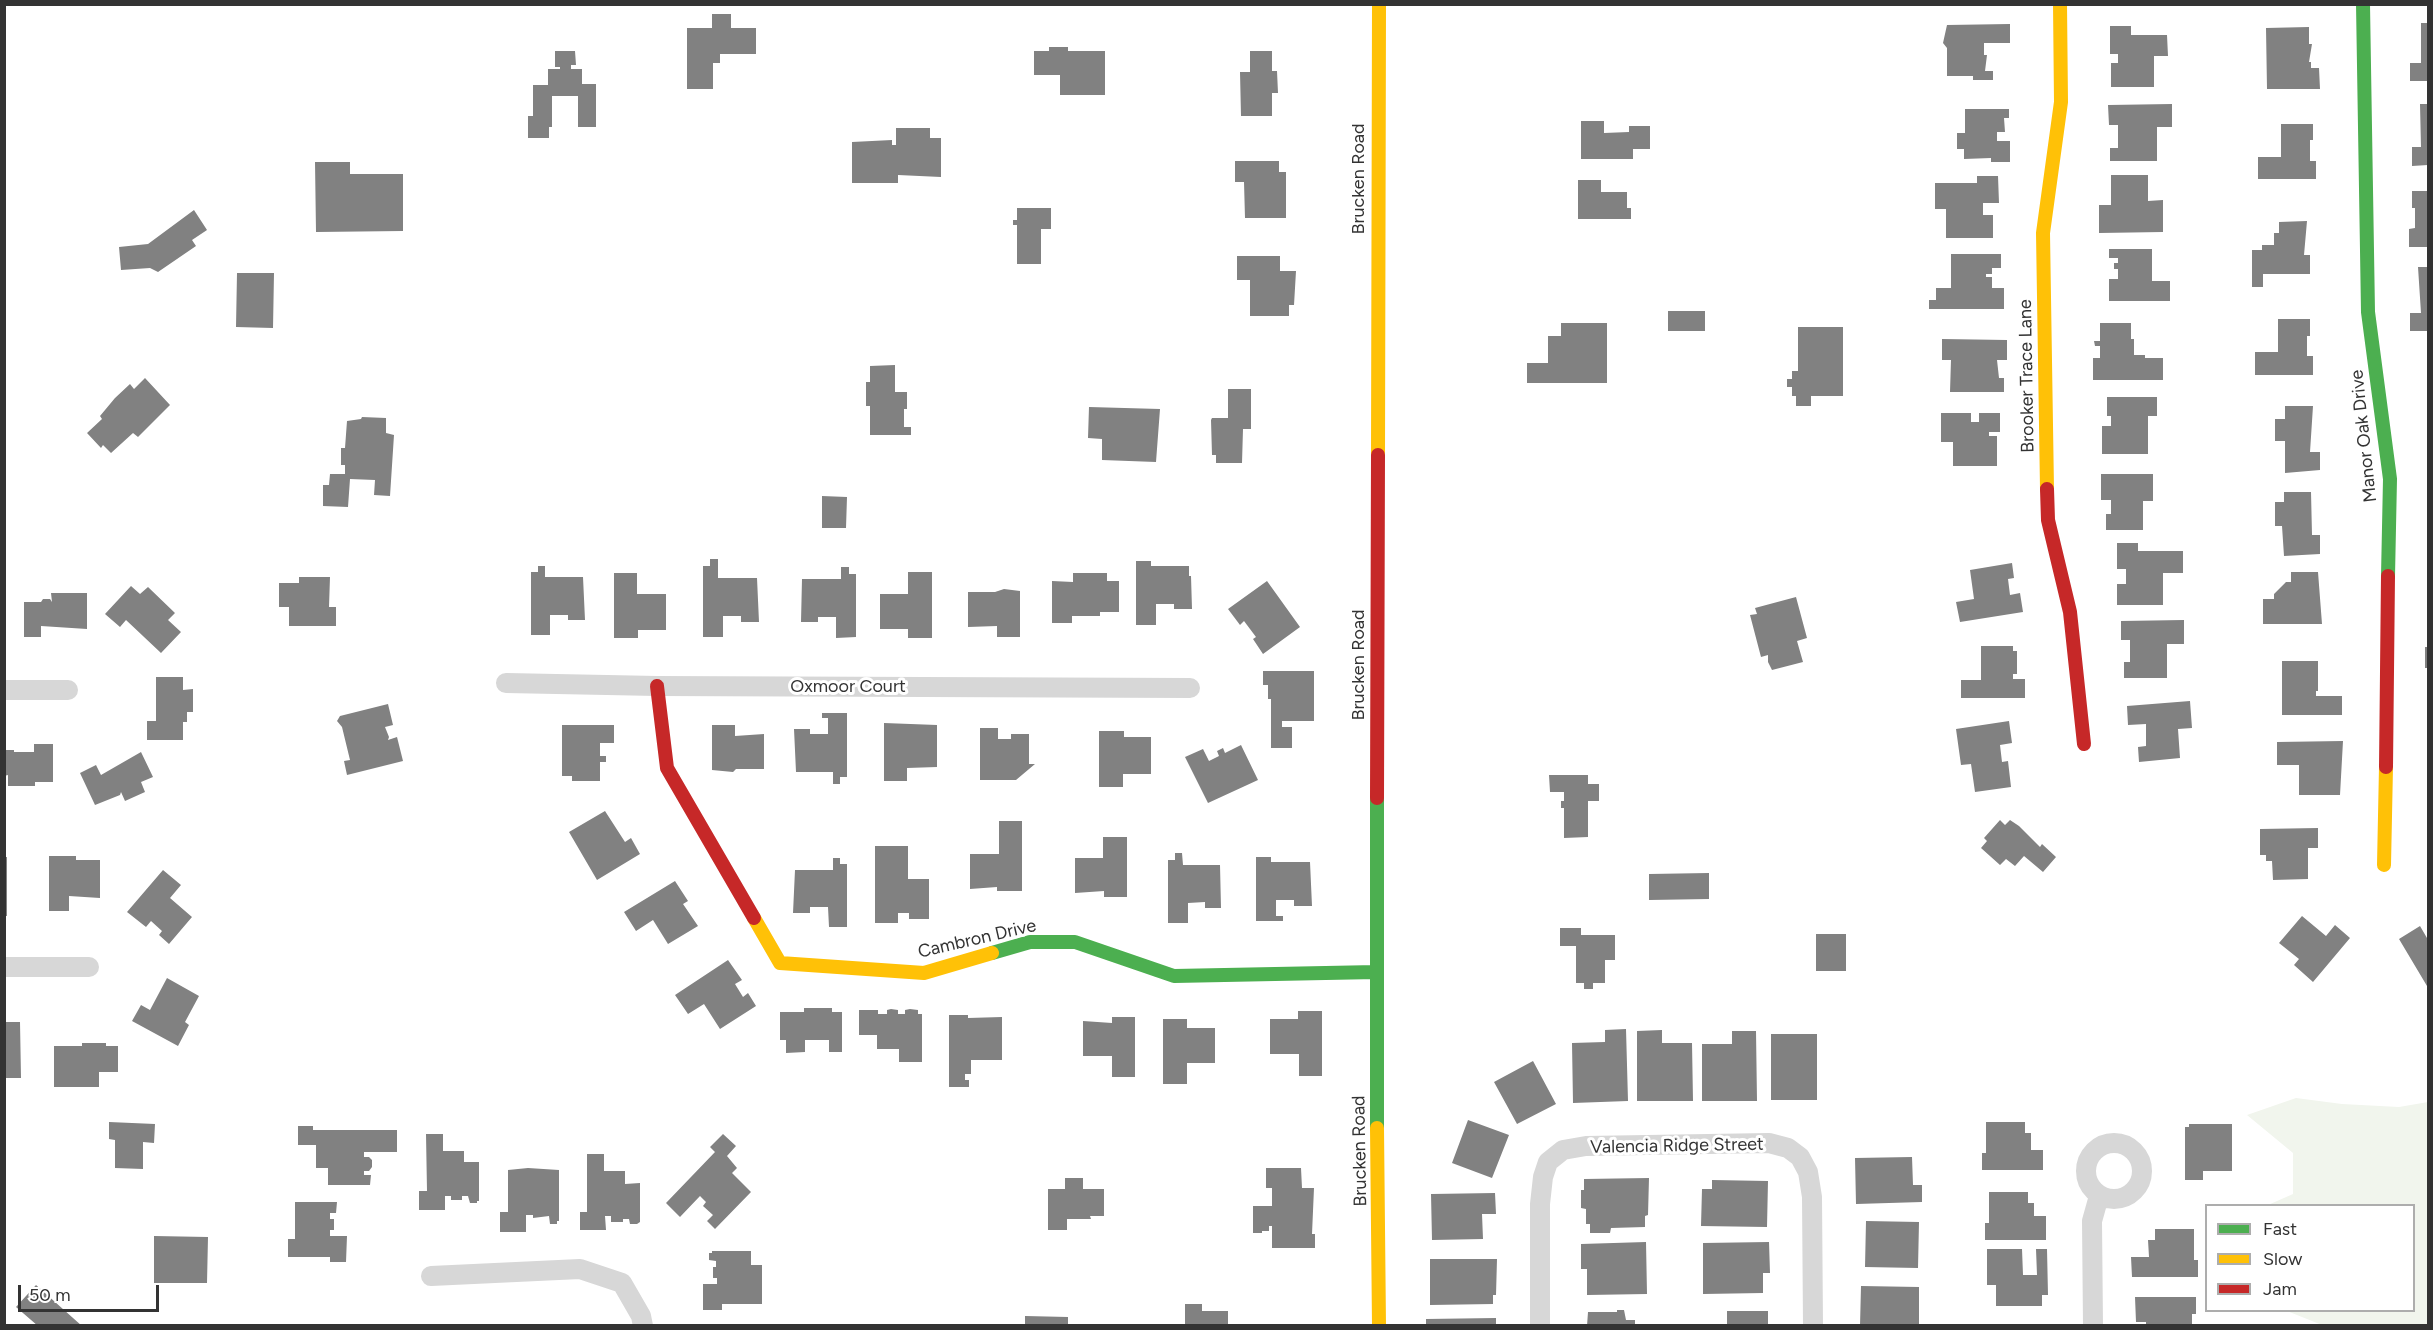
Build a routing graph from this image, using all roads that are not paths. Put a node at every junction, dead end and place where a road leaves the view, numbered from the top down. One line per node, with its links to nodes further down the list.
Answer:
1 (1378, 4): 13 (street, Brucken Road)
2 (2060, 4): 9 (street, Brooker Trace Lane)
3 (2362, 4): 10 (street, Manor Oak Drive)
4 (506, 683): 5 (street, Oxmoor Court)
5 (657, 686): 6 (street, Oxmoor Court); 13 (street, Cambron Drive)
6 (1190, 688)
7 (4, 690): 8 (street)
8 (68, 690)
9 (2084, 744)
10 (2384, 865)
11 (4, 967): 12 (street)
12 (89, 967)
13 (1376, 972): 17 (street, Brucken Road)
14 (2099, 1196): 20 (street)
15 (431, 1276): 16 (street)
16 (643, 1326)
17 (1379, 1326)
18 (1540, 1326): 19 (street, Valencia Ridge Street)
19 (1813, 1326)
20 (2093, 1326)

